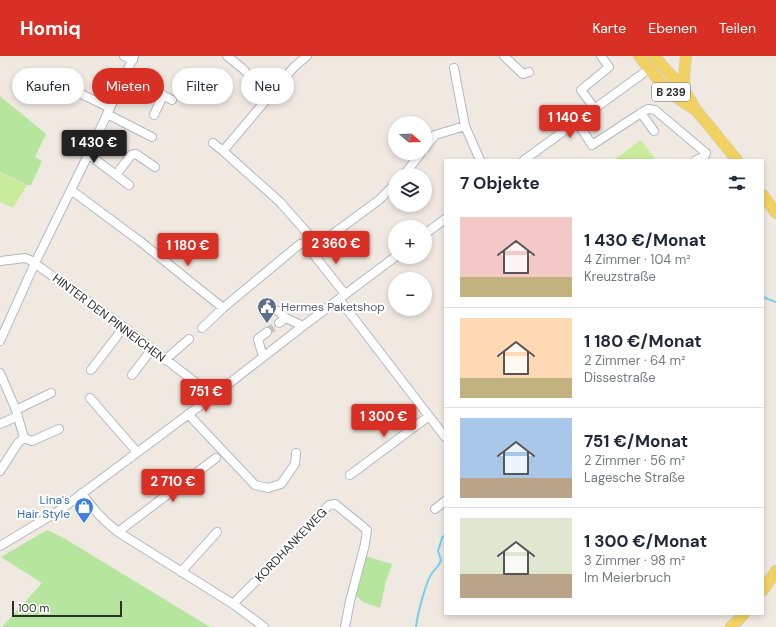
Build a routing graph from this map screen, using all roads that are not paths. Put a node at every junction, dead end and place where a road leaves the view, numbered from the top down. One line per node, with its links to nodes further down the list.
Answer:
1 (124, 56): 8 (street)
2 (227, 56): 11 (street)
3 (307, 56): 32 (street)
4 (504, 56): 14 (street)
5 (601, 56): 21 (street)
6 (639, 56): 13 (main road)
7 (686, 56): 15 (main road)
8 (134, 58): 10 (street)
9 (660, 58): 13 (main road, B 239); 15 (main road, B 239)
10 (129, 68)
11 (242, 68)
12 (454, 68): 28 (street)
13 (649, 69): 21 (street); 22 (main road, B 239)
14 (529, 72)
15 (685, 91): 22 (main road, B 239)
16 (164, 95): 18 (street)
17 (84, 97): 23 (street)
18 (172, 100)
19 (111, 104): 23 (street)
20 (160, 104): 25 (street)
21 (595, 109): 27 (street)
22 (696, 110): 37 (main road, B 239)
23 (108, 111): 29 (street); 33 (street)
24 (641, 113): 26 (street); 26 (street); 27 (street)
25 (154, 115)
26 (662, 117): 36 (street)
27 (577, 122): 35 (street)
28 (465, 126): 30 (street); 34 (street)
29 (152, 137)
30 (432, 139)
31 (214, 143): 32 (street)
32 (223, 151): 49 (street)
33 (88, 154): 41 (street); 43 (street)
34 (480, 159)
35 (525, 159)
36 (699, 159)
37 (736, 159)
38 (416, 160): 40 (street)
39 (155, 167): 41 (street)
40 (409, 168)
41 (116, 176): 42 (street)
42 (128, 185)
43 (71, 190): 52 (street); 54 (street)
44 (388, 191): 49 (street)
45 (765, 200): 46 (main road)
46 (776, 213)
47 (444, 221): 48 (street)
48 (432, 229)
49 (310, 243): 53 (street); 54 (street)
50 (0, 261): 52 (street, HINTER DEN PINNEICHEN)
51 (388, 262): 53 (street)
52 (35, 263): 57 (street, HINTER DEN PINNEICHEN); 61 (street)
53 (342, 296): 56 (street); 74 (street)
54 (223, 308): 58 (street)
55 (278, 311): 56 (street)
56 (303, 326): 63 (street)
57 (124, 327): 62 (street, HINTER DEN PINNEICHEN); 65 (street)
58 (202, 328)
59 (267, 332): 63 (street)
60 (189, 339): 64 (street)
61 (0, 341)
62 (152, 349): 64 (street, HINTER DEN PINNEICHEN); 67 (street)
63 (263, 357): 70 (street)
64 (165, 360): 70 (street, HINTER DEN PINNEICHEN)
65 (91, 370)
66 (0, 373): 68 (street)
67 (132, 375)
68 (2, 382): 72 (street)
69 (51, 393): 72 (street)
70 (213, 396): 73 (street)
71 (90, 398): 79 (street)
72 (17, 413): 75 (street); 78 (street)
73 (188, 414): 79 (street); 80 (street)
74 (429, 416): 77 (street); 83 (street)
75 (0, 424)
76 (59, 429): 78 (street)
77 (444, 436)
78 (24, 438): 82 (street)
79 (137, 452): 84 (street)
80 (296, 453)
81 (216, 458): 87 (street)
82 (0, 471)
83 (350, 475)
84 (82, 494): 87 (street); 89 (street)
85 (444, 502): 86 (street)
86 (435, 509)
87 (118, 532): 91 (street)
88 (217, 532): 91 (street)
89 (0, 546)
90 (776, 571): 92 (main road)
91 (181, 572): 93 (street)
92 (764, 589)
93 (233, 604): 95 (street); 96 (street, KORDHANKEWEG)
94 (743, 615): 97 (main road)
95 (264, 627)
96 (345, 627)
97 (731, 627)

